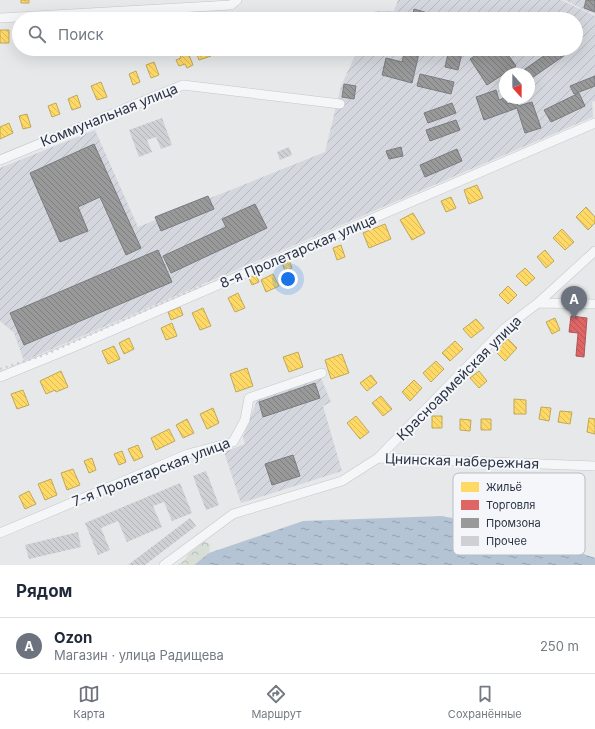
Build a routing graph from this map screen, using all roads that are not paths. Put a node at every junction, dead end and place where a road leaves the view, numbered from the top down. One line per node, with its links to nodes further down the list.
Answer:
1 (237, 0): 2 (street)
2 (107, 12)
3 (12, 17): 4 (street)
4 (0, 18)
5 (340, 104): 7 (street, Коммунальная улица)
6 (595, 123): 12 (street, 8-я Пролетарская улица)
7 (0, 160)
8 (595, 251): 9 (street, Красноармейская улица)
9 (538, 303): 10 (street); 13 (street, Красноармейская улица)
10 (595, 304)
11 (322, 373): 15 (street, 7-я Пролетарская улица)
12 (0, 376)
13 (378, 458): 14 (street, Цнинская набережная); 16 (street, Цнинская набережная)
14 (595, 466)
15 (0, 533)
16 (164, 565)

